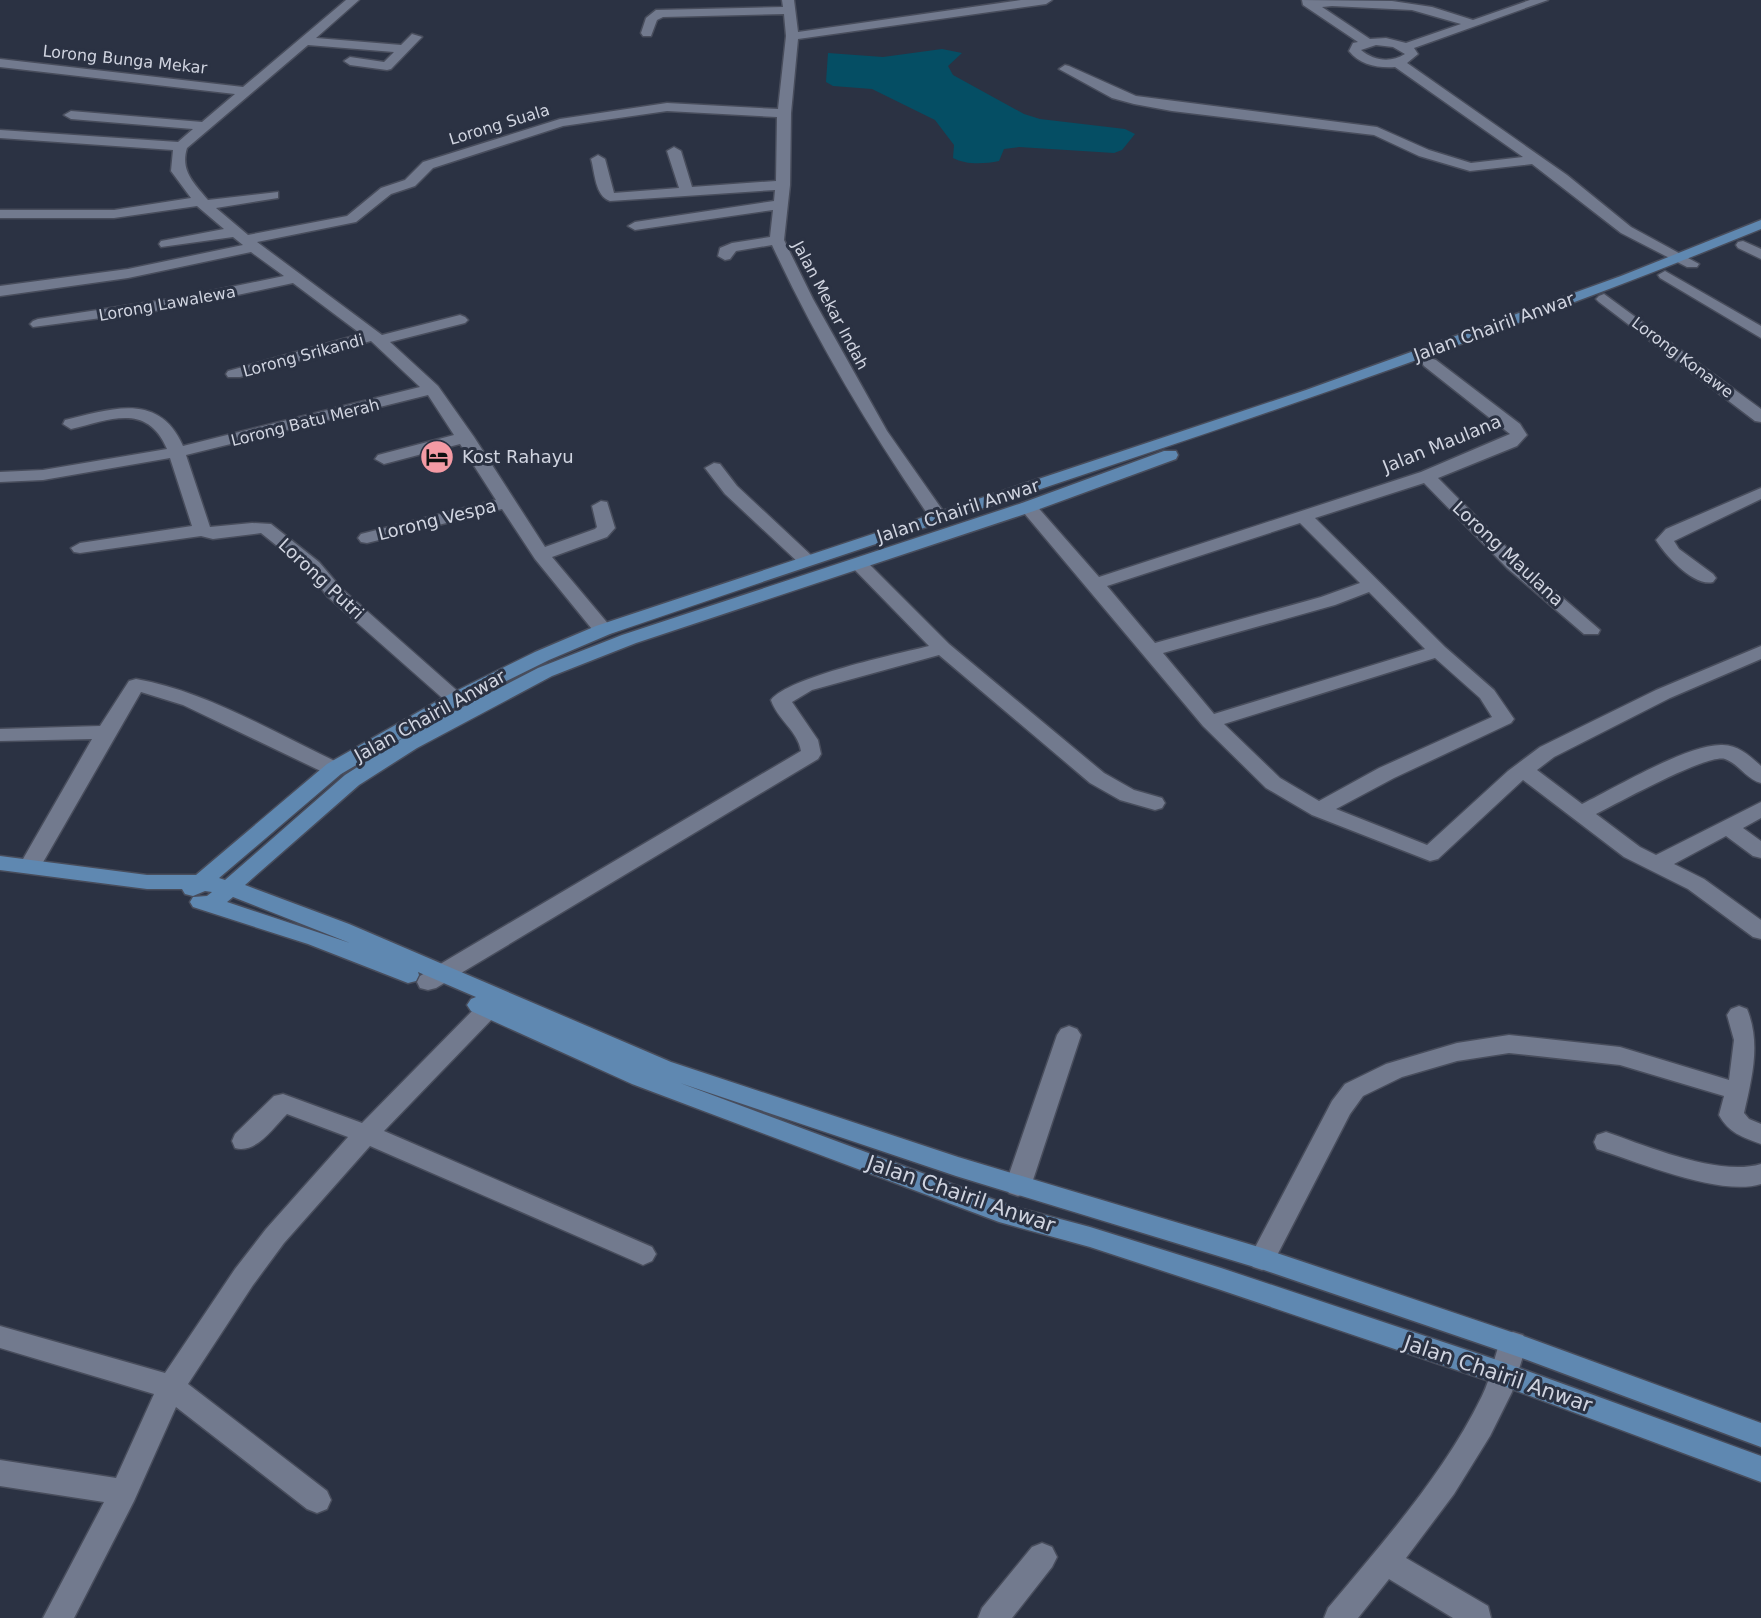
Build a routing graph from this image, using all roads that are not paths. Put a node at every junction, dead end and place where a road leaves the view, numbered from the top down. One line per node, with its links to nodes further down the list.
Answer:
1 (353, 0): 12 (street)
2 (1046, 0): 10 (street)
3 (1349, 0): 5 (street); 6 (street)
4 (1542, 0): 8 (street)
5 (1388, 1): 8 (street)
6 (1308, 2): 13 (street)
7 (788, 5): 9 (street); 10 (street, Jalan Mekar Indah)
8 (1471, 23): 14 (street)
9 (647, 33)
10 (792, 36): 21 (street, Jalan Mekar Indah)
11 (416, 37): 15 (street)
12 (306, 41): 15 (street); 20 (street)
13 (1366, 43): 14 (street); 17 (street)
14 (1405, 47): 17 (street)
15 (404, 49): 16 (street)
16 (350, 61)
17 (1398, 62): 28 (street)
18 (0, 63): 20 (street, Lorong Bunga Mekar)
19 (1065, 69): 28 (street)
20 (245, 91): 23 (street)
21 (784, 113): 29 (street, Jalan Mekar Indah); 38 (street, Lorong Suala)
22 (71, 115): 23 (street)
23 (206, 126): 25 (street)
24 (0, 134): 25 (street)
25 (181, 146): 32 (street)
26 (674, 151): 30 (street)
27 (598, 159): 30 (street)
28 (1535, 159): 44 (street)
29 (783, 184): 30 (street); 33 (street, Jalan Mekar Indah)
30 (687, 192)
31 (274, 195): 32 (street)
32 (202, 203): 34 (street); 38 (street)
33 (781, 204): 36 (street); 39 (street, Jalan Mekar Indah)
34 (0, 214)
35 (1761, 224): 44 (main road, Jalan Chairil Anwar)
36 (635, 226)
37 (1761, 238): 41 (main road, Jalan Chairil Anwar)
38 (245, 239): 40 (street); 46 (street); 47 (street)
39 (777, 240): 42 (street); 71 (street, Jalan Mekar Indah)
40 (166, 244)
41 (1742, 245): 43 (street); 44 (main road, Jalan Chairil Anwar)
42 (725, 256)
43 (1761, 256)
44 (1685, 260): 45 (main road, Jalan Chairil Anwar); 61 (main road, Jalan Chairil Anwar)
45 (1665, 275): 48 (main road, Jalan Chairil Anwar); 51 (street)
46 (296, 278): 50 (street, Lorong Lawalewa); 52 (street)
47 (0, 291)
48 (1604, 299): 53 (main road, Jalan Chairil Anwar); 56 (street, Lorong Konawe)
49 (460, 320): 52 (street, Lorong Srikandi)
50 (38, 324)
51 (1761, 333)
52 (376, 338): 54 (street, Lorong Srikandi); 55 (street)
53 (1430, 363): 63 (street, Jalan Maulana); 65 (main road, Jalan Chairil Anwar)
54 (234, 374)
55 (432, 389): 58 (street); 59 (street, Lorong Batu Merah)
56 (1761, 417)
57 (72, 424): 59 (street)
58 (466, 438): 60 (street); 67 (street)
59 (177, 452): 64 (street, Lorong Batu Merah); 72 (street)
60 (384, 460)
61 (1097, 465): 65 (main road); 71 (main road, Jalan Chairil Anwar)
62 (714, 468): 76 (street)
63 (1426, 476): 70 (street, Jalan Maulana); 82 (street, Lorong Maulana)
64 (0, 477)
65 (1113, 477): 69 (main road, Jalan Chairil Anwar)
66 (1761, 494): 78 (street)
67 (508, 502): 73 (street, Lorong Vespa); 75 (street)
68 (601, 506): 75 (street)
69 (1028, 507): 77 (main road, Jalan Chairil Anwar); 79 (street)
70 (1303, 516): 79 (street, Jalan Maulana); 80 (street)
71 (939, 518): 76 (main road, Jalan Chairil Anwar)
72 (202, 530): 74 (street, Lorong Putri); 87 (street, Lorong Putri)
73 (367, 538)
74 (80, 548)
75 (541, 555): 81 (street)
76 (806, 560): 81 (main road, Jalan Chairil Anwar)
77 (858, 563): 83 (street); 103 (main road, Jalan Chairil Anwar)
78 (1707, 578)
79 (1095, 584): 84 (street)
80 (1372, 585): 84 (street); 85 (street)
81 (603, 630): 87 (main road, Jalan Chairil Anwar)
82 (1591, 630)
83 (942, 648): 94 (street); 107 (street)
84 (1148, 651): 88 (street)
85 (1438, 651): 88 (street); 96 (street)
86 (1761, 652): 92 (street)
87 (455, 699): 91 (main road, Jalan Chairil Anwar)
88 (1210, 722): 96 (street)
89 (107, 732): 90 (street); 91 (street); 102 (street)
90 (0, 735)
91 (334, 769): 104 (main road, Jalan Chairil Anwar)
92 (1524, 770): 96 (street); 97 (street)
93 (1761, 776): 97 (street)
94 (1155, 803)
95 (1761, 809): 98 (street)
96 (1319, 810)
97 (1581, 813): 101 (street)
98 (1727, 827): 99 (street); 101 (street)
99 (1761, 851)
100 (0, 863): 102 (main road, Jalan Chairil Anwar)
101 (1656, 864): 106 (street)
102 (30, 866): 104 (main road, Jalan Chairil Anwar)
103 (230, 888): 104 (main road, Jalan Chairil Anwar); 105 (main road, Jalan Chairil Anwar); 107 (main road, Jalan Chairil Anwar)
104 (193, 889): 105 (main road, Jalan Chairil Anwar)
105 (210, 906): 107 (main road, Jalan Chairil Anwar)
106 (1761, 931)
107 (434, 978): 108 (main road, Jalan Chairil Anwar); 117 (main road, Jalan Chairil Anwar)
108 (488, 1009): 112 (street); 122 (main road, Jalan Chairil Anwar)
109 (1739, 1015): 111 (street)
110 (1069, 1035): 117 (street)
111 (1736, 1091): 113 (street); 119 (street)
112 (366, 1133): 114 (street); 118 (street); 123 (street)
113 (1761, 1134)
114 (244, 1141)
115 (1606, 1142): 116 (street)
116 (1761, 1174)
117 (1018, 1186): 119 (main road, Jalan Chairil Anwar)
118 (643, 1254)
119 (1262, 1259): 121 (main road, Jalan Chairil Anwar)
120 (0, 1337): 123 (street)
121 (1513, 1343): 122 (street); 124 (main road, Jalan Chairil Anwar)
122 (1503, 1374): 125 (main road, Jalan Chairil Anwar); 130 (street)
123 (171, 1387): 127 (street); 128 (street)
124 (1761, 1435)
125 (1761, 1469)
126 (0, 1473): 127 (street)
127 (124, 1492): 132 (street)
128 (317, 1500)
129 (1042, 1557): 133 (street)
130 (1385, 1561): 131 (street); 134 (street)
131 (1477, 1616)
132 (58, 1618)
133 (993, 1618)
134 (1339, 1618)

